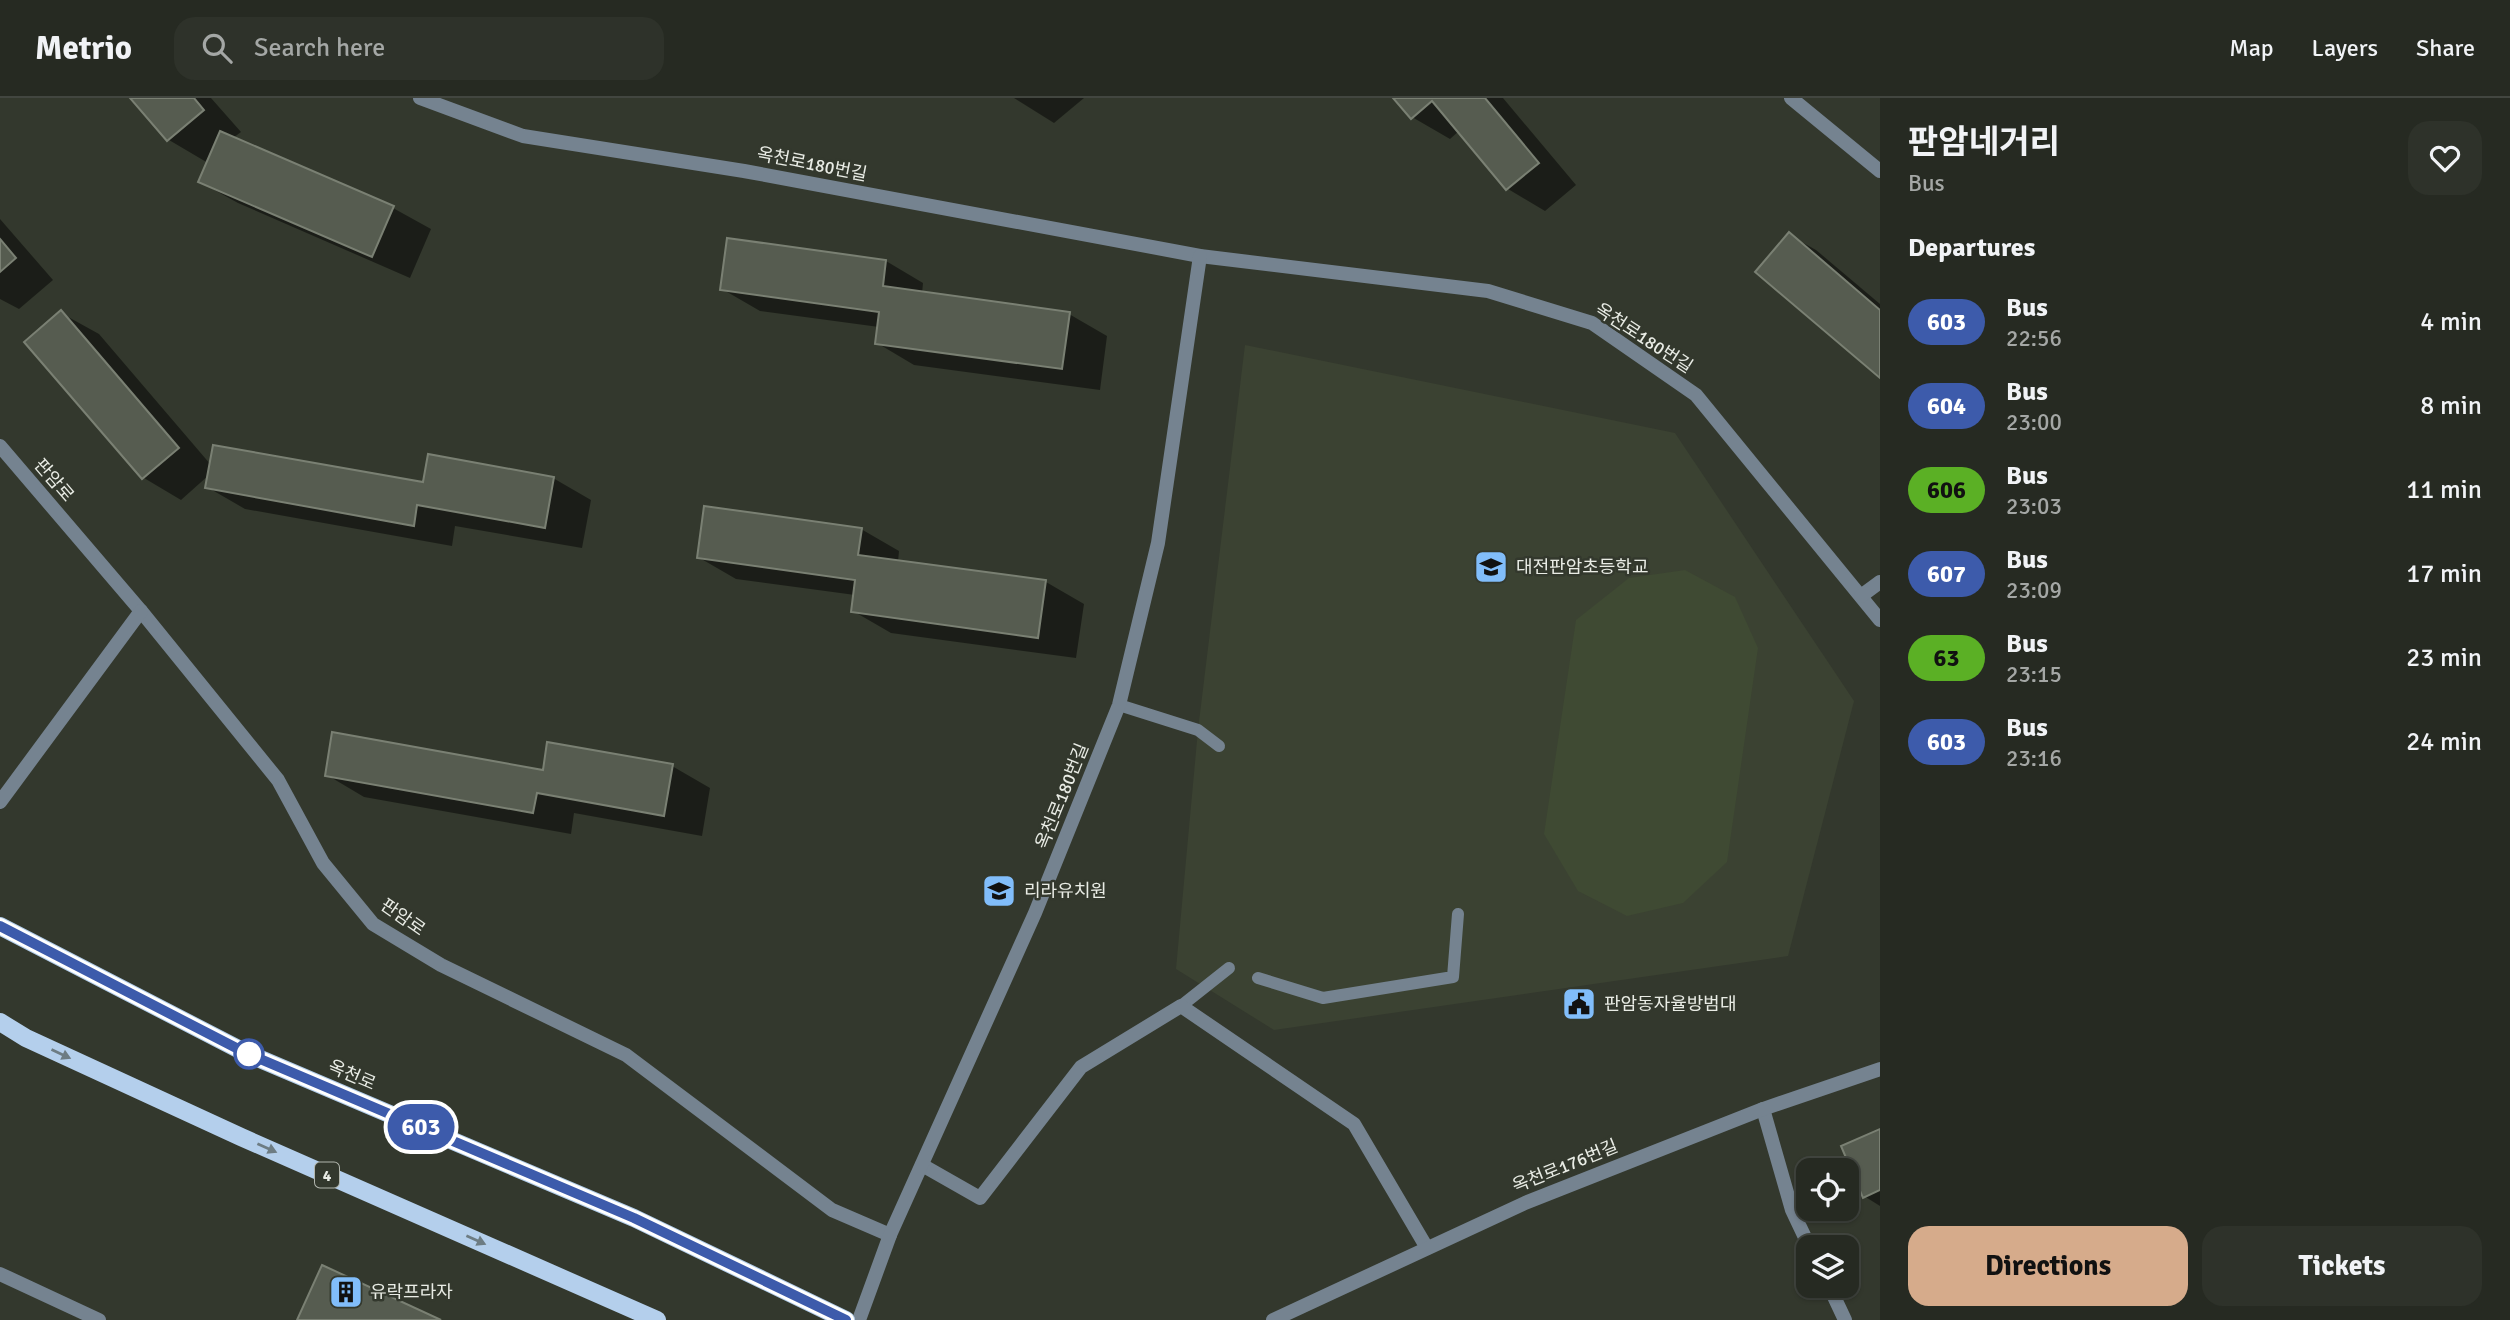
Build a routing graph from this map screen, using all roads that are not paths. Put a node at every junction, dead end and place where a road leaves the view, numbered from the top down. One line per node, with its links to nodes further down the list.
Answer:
1 (420, 98): 4 (street, 옥천로180번길)
2 (1791, 98): 3 (street)
3 (1880, 171)
4 (1200, 256): 7 (street, 옥천로180번길); 10 (street, 옥천로180번길)
5 (0, 446): 8 (street, 판암로)
6 (1880, 582): 7 (street)
7 (1861, 596): 9 (street, 옥천로180번길)
8 (141, 611): 12 (street); 22 (street, 판암로)
9 (1880, 620)
10 (1119, 705): 11 (lane); 21 (street, 옥천로180번길)
11 (1219, 746)
12 (0, 802)
13 (1458, 914): 16 (lane)
14 (0, 926): 29 (main road, 옥천로)
15 (1229, 968): 17 (lane)
16 (1258, 978)
17 (1181, 1006): 21 (street); 24 (street)
18 (0, 1023): 28 (main road, 4, one-way to 28)
19 (1880, 1069): 20 (street, 옥천로176번길)
20 (1763, 1109): 23 (street); 24 (street, 옥천로176번길)
21 (922, 1165): 22 (street, 옥천로180번길)
22 (890, 1235): 30 (street, 옥천로180번길)
23 (1804, 1235)
24 (1427, 1248): 31 (street, 옥천로176번길)
25 (0, 1274): 27 (street)
26 (1835, 1298): 32 (street)
27 (99, 1320)
28 (657, 1320)
29 (846, 1320)
30 (859, 1320)
31 (1273, 1320)
32 (1845, 1320)

